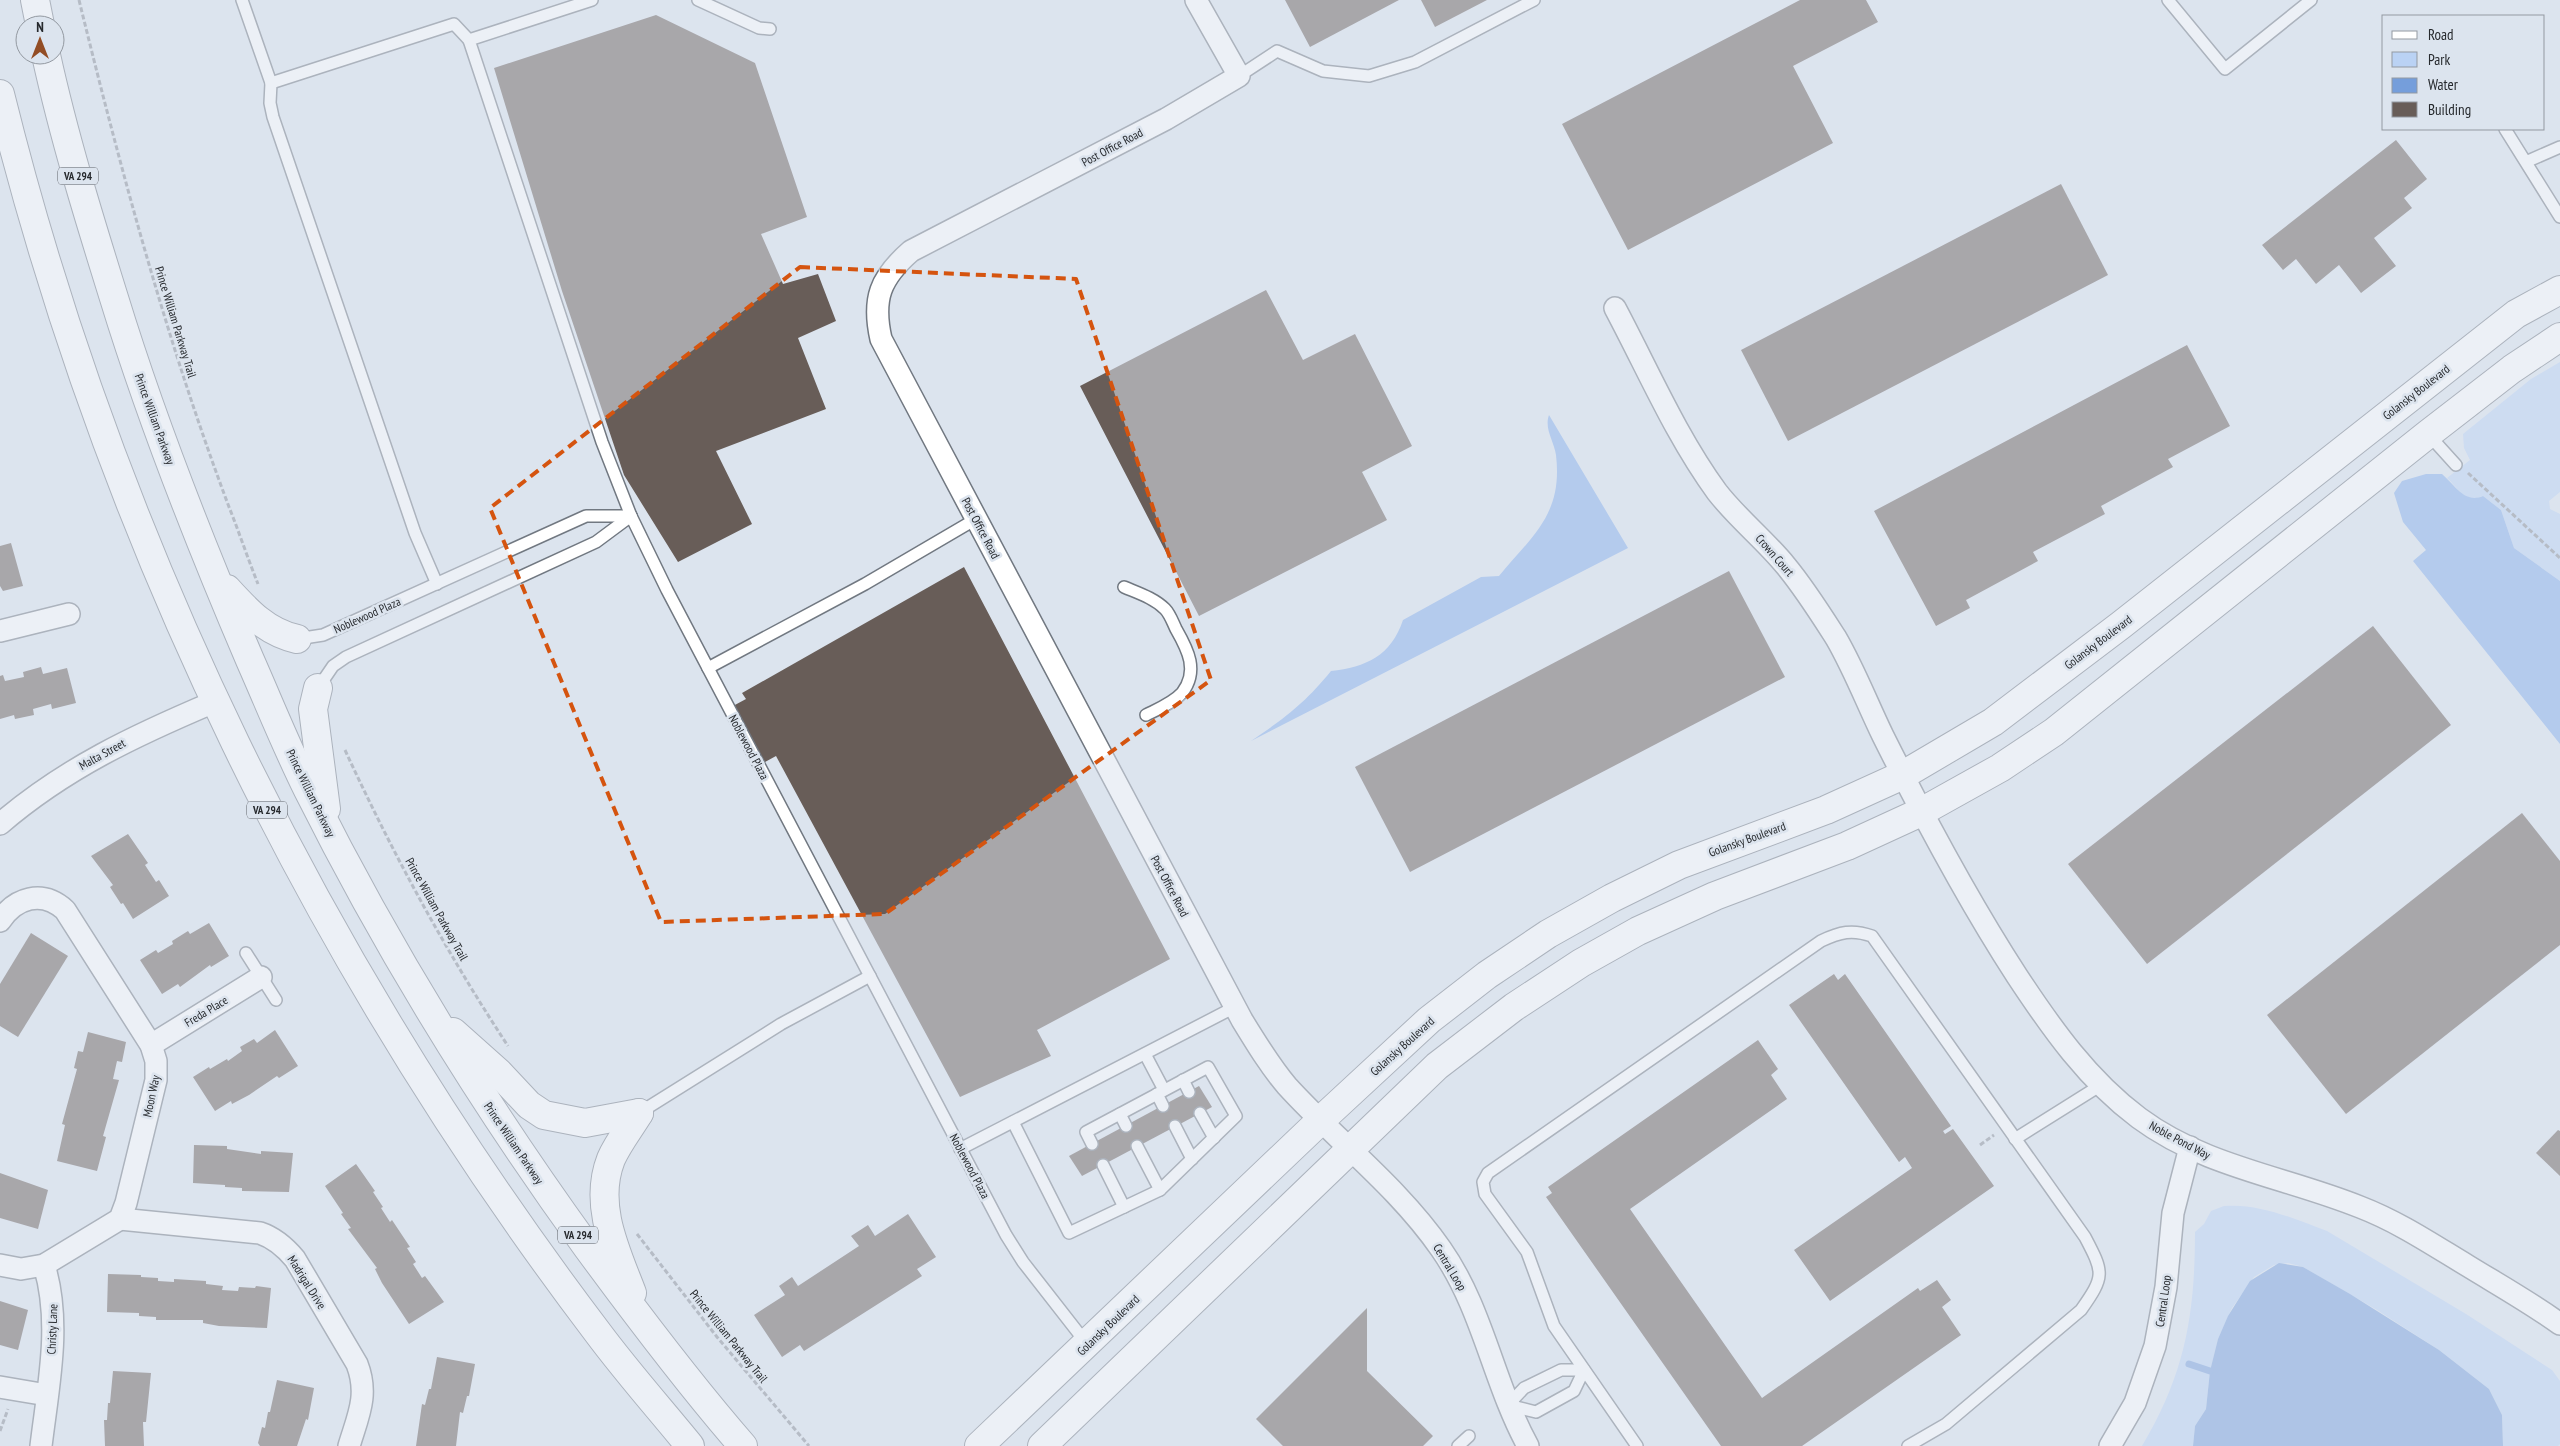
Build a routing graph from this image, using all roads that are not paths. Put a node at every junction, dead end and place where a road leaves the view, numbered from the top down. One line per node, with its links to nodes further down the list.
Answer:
1 (35, 0): 9 (main road)
2 (242, 0): 14 (lane)
3 (592, 0): 11 (lane)
4 (698, 0): 10 (lane)
5 (1196, 0): 13 (street)
6 (1534, 0): 13 (lane)
7 (2168, 0): 8 (lane)
8 (2311, 0)
9 (38, 15)
10 (770, 29)
11 (469, 40): 14 (lane); 26 (lane)
12 (49, 65): 28 (main road, Prince William Parkway / VA 294)
13 (1239, 76): 27 (street, Post Office Road)
14 (271, 83): 29 (lane)
15 (0, 94): 36 (main road, VA 294)
16 (2506, 130): 18 (lane)
17 (2560, 147): 18 (lane)
18 (2528, 162): 19 (lane)
19 (2560, 216)
20 (2560, 290): 23 (main road, Golansky Boulevard)
21 (1616, 308): 38 (street, Crown Court)
22 (2560, 337): 24 (main road)
23 (2402, 402): 24 (main road); 38 (main road, Golansky Boulevard)
24 (2428, 434): 25 (lane); 39 (main road)
25 (2456, 464)
26 (631, 516): 29 (lane, Noblewood Plaza); 34 (lane, Noblewood Plaza); 35 (lane)
27 (976, 519): 34 (lane); 47 (street, Post Office Road)
28 (213, 573): 33 (main road); 41 (main road, Prince William Parkway / VA 294)
29 (437, 584): 33 (lane, Noblewood Plaza)
30 (1124, 587): 37 (lane)
31 (69, 614): 32 (street)
32 (0, 631)
33 (297, 639)
34 (708, 668): 44 (lane, Noblewood Plaza)
35 (318, 688): 41 (main road)
36 (214, 702): 40 (street, Malta Street); 87 (main road, VA 294)
37 (1146, 715)
38 (1903, 775): 39 (street, Crown Court); 59 (main road, Golansky Boulevard)
39 (1921, 812): 52 (street, Noble Pond Way); 69 (main road)
40 (0, 824)
41 (329, 831): 48 (main road, Prince William Parkway / VA 294)
42 (0, 921): 49 (street, Moon Way)
43 (246, 953): 45 (lane)
44 (870, 976): 56 (lane); 68 (lane, Noblewood Plaza)
45 (261, 977): 46 (lane); 49 (street, Freda Place)
46 (276, 1000)
47 (1235, 1008): 50 (lane); 59 (street, Post Office Road)
48 (429, 1012): 56 (main road); 77 (main road, Prince William Parkway / VA 294)
49 (151, 1044): 74 (street, Moon Way)
50 (1144, 1054): 53 (lane); 60 (lane)
51 (1183, 1080): 53 (lane); 54 (lane); 63 (lane)
52 (2101, 1085): 64 (lane); 67 (street, Noble Pond Way)
53 (1160, 1092): 55 (lane); 58 (lane)
54 (1189, 1092)
55 (1163, 1106)
56 (639, 1113): 77 (main road)
57 (1200, 1113): 63 (lane)
58 (1120, 1114): 61 (lane); 65 (lane)
59 (1321, 1120): 69 (street, Central Loop); 79 (main road, Golansky Boulevard)
60 (1012, 1122): 68 (lane); 73 (lane)
61 (1126, 1126)
62 (1175, 1126): 70 (lane)
63 (1214, 1138): 70 (lane)
64 (2015, 1139): 80 (lane); 94 (lane)
65 (1092, 1144)
66 (1137, 1146): 72 (lane)
67 (2190, 1147): 78 (street, Noble Pond Way); 95 (street, Central Loop)
68 (960, 1149): 79 (lane, Noblewood Plaza)
69 (1351, 1150): 83 (street, Central Loop); 90 (main road)
70 (1192, 1159): 72 (lane)
71 (1103, 1165): 73 (lane)
72 (1160, 1190): 73 (lane)
73 (1124, 1207)
74 (120, 1220): 76 (street); 86 (street, Madrigal Drive)
75 (0, 1265): 76 (street)
76 (44, 1265): 82 (street, Christy Lane)
77 (642, 1321): 88 (main road, Prince William Parkway / VA 294)
78 (2560, 1324)
79 (1088, 1345): 89 (main road, Golansky Boulevard)
80 (1584, 1370): 83 (lane); 83 (lane); 93 (lane)
81 (0, 1387): 82 (street)
82 (47, 1395): 85 (street, Christy Lane)
83 (1508, 1405): 92 (street, Central Loop)
84 (1469, 1436): 91 (lane)
85 (41, 1446)
86 (350, 1446)
87 (690, 1446)
88 (743, 1446)
89 (979, 1446)
90 (1042, 1446)
91 (1458, 1446)
92 (1528, 1446)
93 (1637, 1446)
94 (1908, 1446)
95 (2110, 1446)

